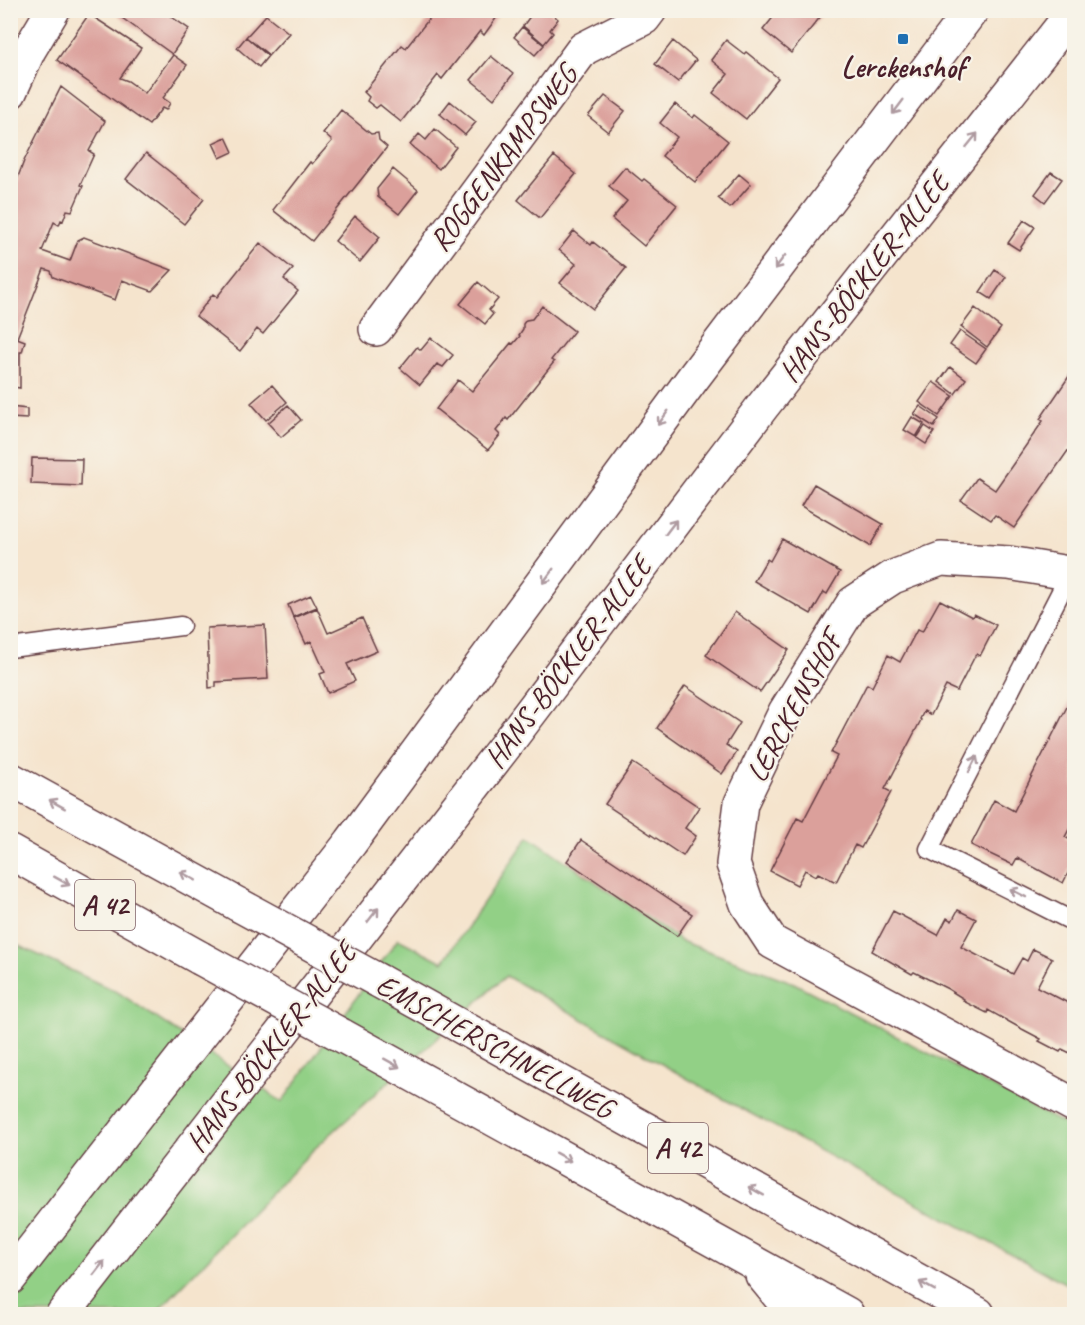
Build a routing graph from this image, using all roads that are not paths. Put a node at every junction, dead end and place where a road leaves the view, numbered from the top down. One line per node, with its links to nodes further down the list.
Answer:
1 (53, 10): 5 (main road)
2 (650, 10): 6 (main road, ROGGENKAMPSWEG)
3 (972, 10): 15 (main road, HANS-BÖCKLER-ALLEE, one-way to 15)
4 (1074, 11): 16 (main road, HANS-BÖCKLER-ALLEE, one-way to 4)
5 (10, 92)
6 (376, 329)
7 (1073, 569): 12 (lane, LERCKENSHOF, one-way to 7); 13 (main road, LERCKENSHOF)
8 (180, 626): 9 (lane)
9 (10, 648)
10 (10, 779): 19 (main road, EMSCHERSCHNELLWEG / A 42, one-way to 10, bridge)
11 (10, 852): 14 (main road, A 42, one-way to 14, bridge)
12 (1073, 918)
13 (1074, 1105)
14 (751, 1262): 17 (main road); 18 (main road, A 42)
15 (10, 1278)
16 (63, 1314)
17 (794, 1314)
18 (847, 1314)
19 (978, 1314)

